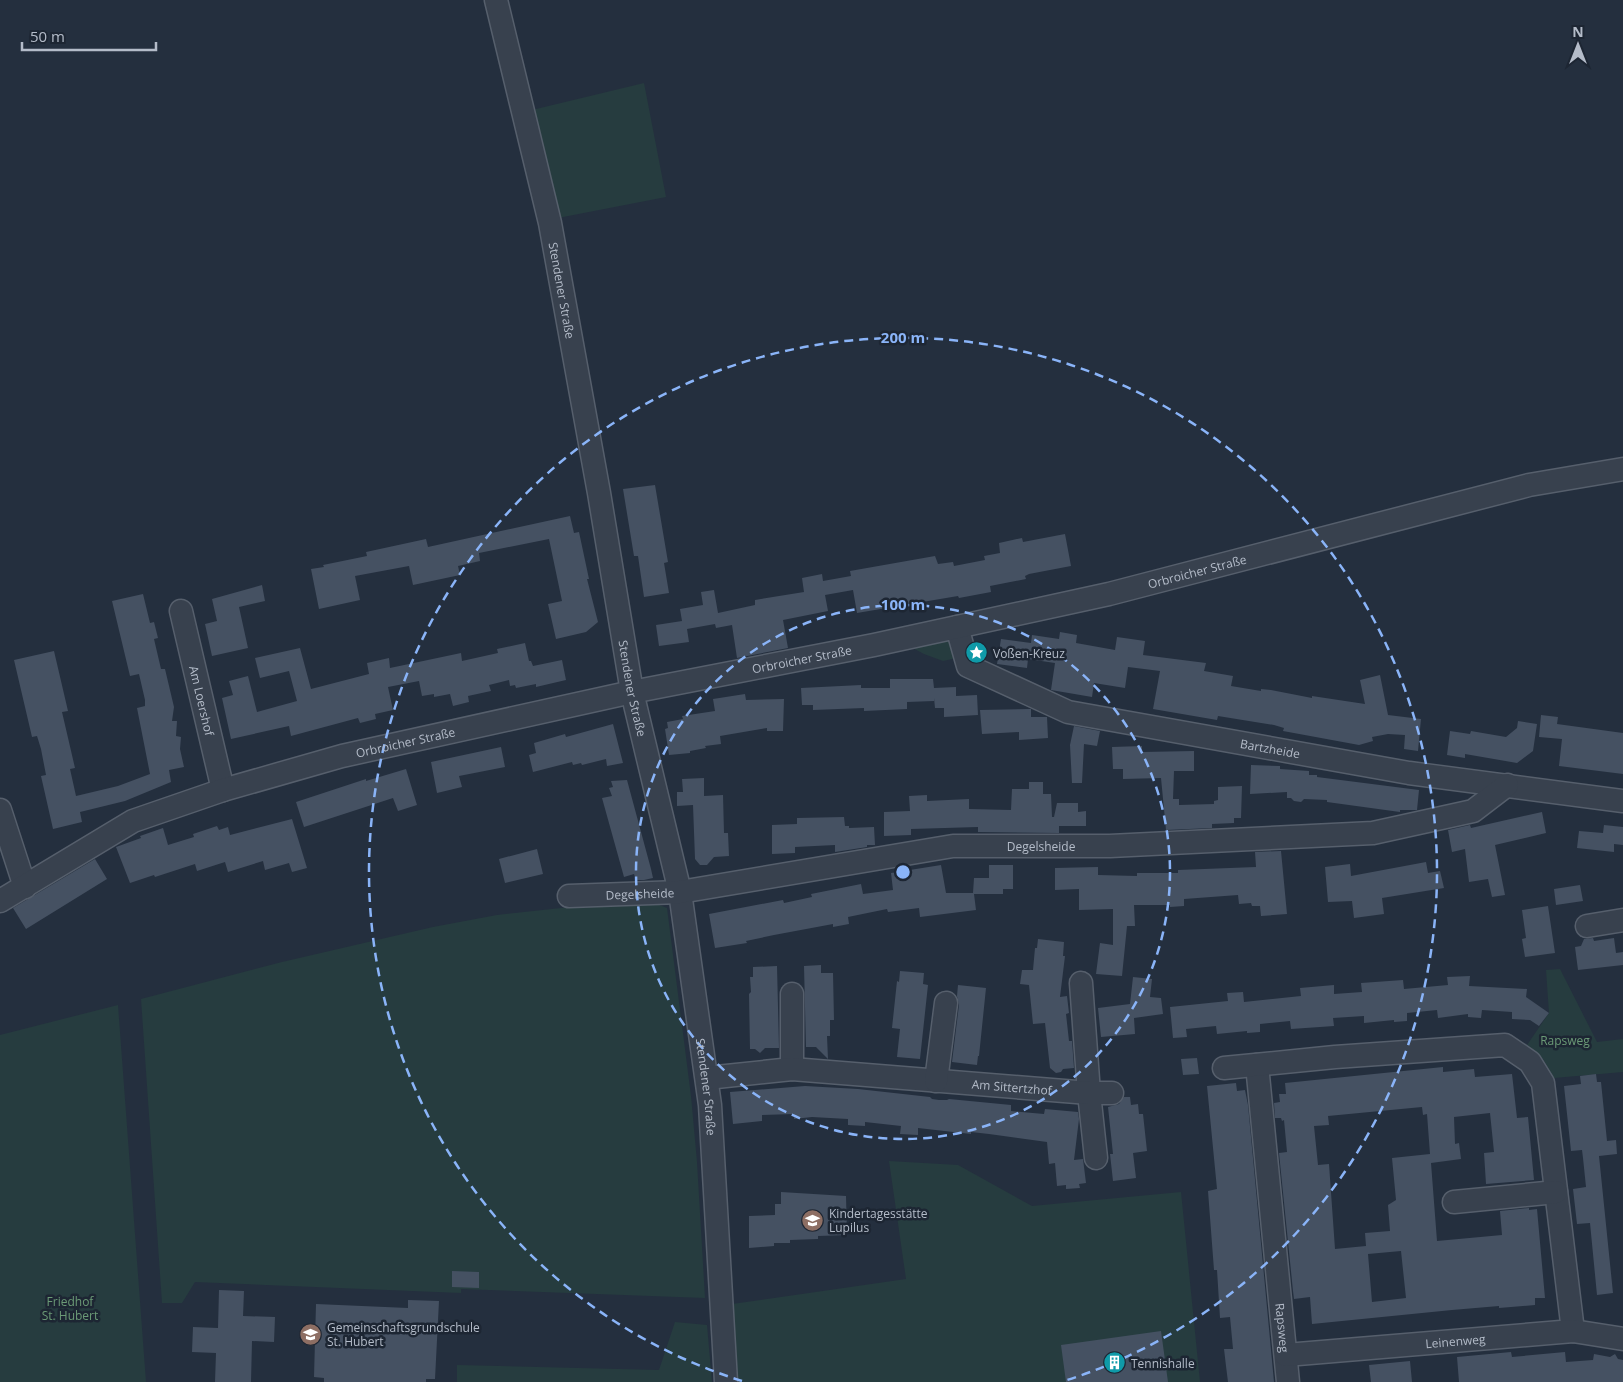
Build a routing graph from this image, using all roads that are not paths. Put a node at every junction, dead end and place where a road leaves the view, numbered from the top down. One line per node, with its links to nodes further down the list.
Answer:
1 (496, 0): 5 (street, Stendener Straße)
2 (1623, 468): 4 (street, Orbroicher Straße)
3 (181, 611): 7 (street, Am Loershof)
4 (957, 627): 5 (street, Orbroicher Straße); 6 (street, Bartzheide)
5 (632, 692): 7 (street, Orbroicher Straße); 11 (street, Stendener Straße)
6 (1507, 785): 8 (street, Bartzheide); 11 (street, Degelsheide)
7 (223, 790): 10 (street, Orbroicher Straße)
8 (1623, 801)
9 (0, 810): 10 (street)
10 (25, 887): 13 (street, Orbroicher Straße)
11 (680, 892): 12 (street, Degelsheide); 22 (street, Stendener Straße)
12 (569, 896)
13 (0, 901)
14 (1623, 920): 15 (street)
15 (1587, 926)
16 (1081, 983): 24 (street)
17 (792, 994): 21 (street)
18 (946, 1003): 23 (street)
19 (1257, 1065): 20 (street); 27 (street); 31 (street, Rapsweg)
20 (1224, 1068)
21 (792, 1069): 22 (street, Am Sittertzhof); 23 (street, Am Sittertzhof)
22 (707, 1078): 32 (street, Stendener Straße)
23 (936, 1080): 24 (street, Am Sittertzhof)
24 (1089, 1093): 25 (street, Am Sittertzhof); 26 (street)
25 (1112, 1093)
26 (1096, 1158)
27 (1556, 1192): 28 (street); 29 (street)
28 (1454, 1202)
29 (1573, 1331): 30 (street, Leinenweg); 31 (street, Leinenweg)
30 (1623, 1339)
31 (1286, 1355): 33 (street, Rapsweg)
32 (726, 1382)
33 (1288, 1382)

